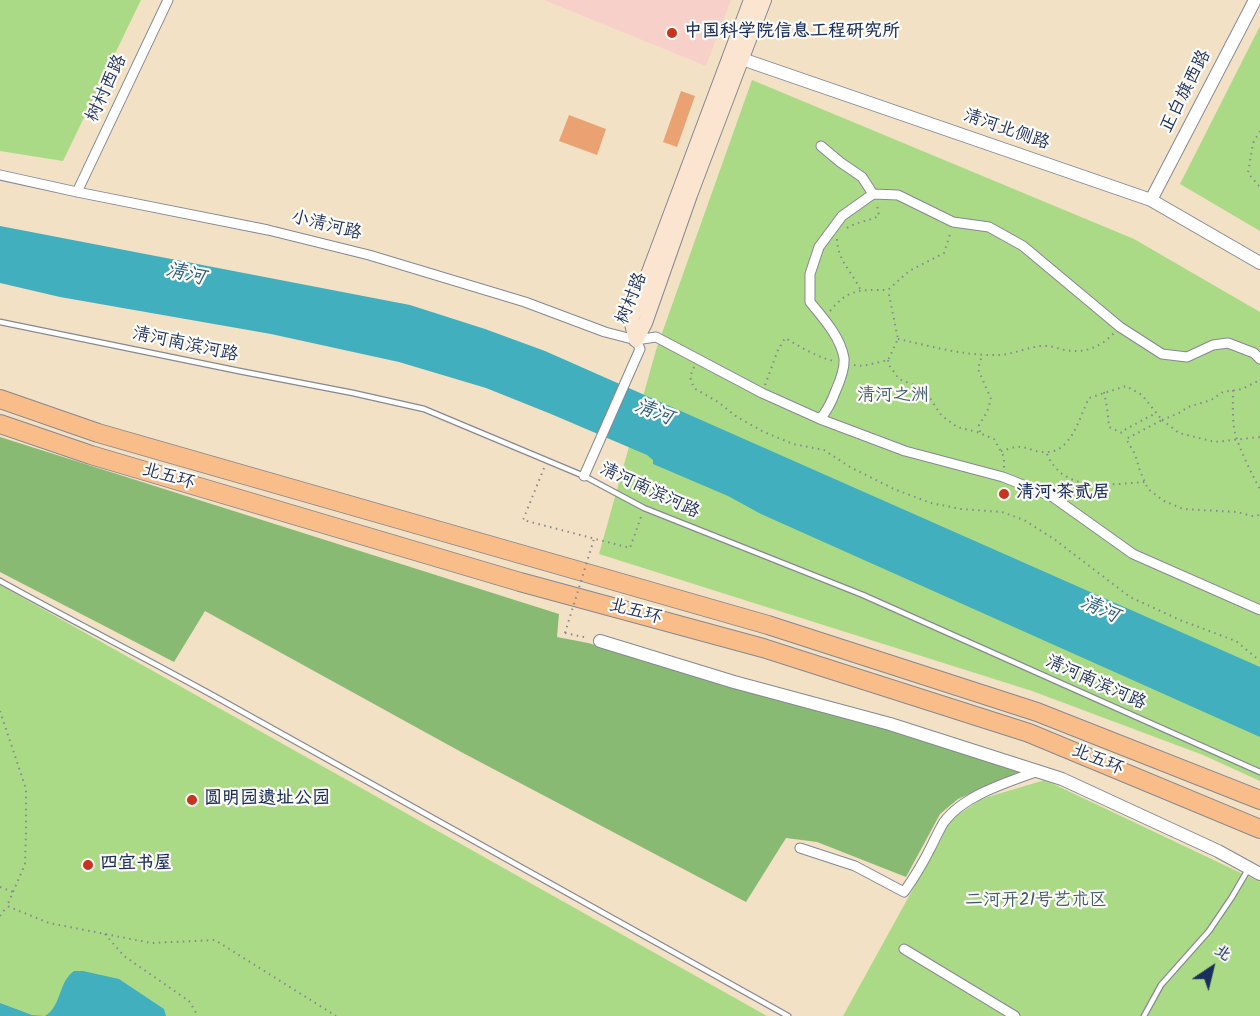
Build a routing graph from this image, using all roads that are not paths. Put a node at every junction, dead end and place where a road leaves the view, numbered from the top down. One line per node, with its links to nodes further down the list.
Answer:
1 (168, 0): 8 (street, 树村西路)
2 (751, 0): 5 (main road, 树村路)
3 (764, 0): 5 (main road, 树村路)
4 (1255, 0): 10 (street, 正白旗西路)
5 (736, 58): 10 (street, 清河北侧路); 13 (main road, 树村路)
6 (821, 146): 9 (street)
7 (0, 175): 8 (street, 小清河路)
8 (77, 192): 13 (street, 小清河路)
9 (873, 194): 14 (street); 16 (street)
10 (1151, 200): 11 (street, 清河北侧路)
11 (1260, 263)
12 (0, 322): 18 (lane, 清河南滨河路)
13 (636, 340): 16 (street, 小清河路); 18 (street)
14 (1260, 358)
15 (0, 399): 24 (highway, 北五环)
16 (820, 419): 20 (street, 小清河路)
17 (0, 424): 25 (highway, 北五环)
18 (584, 476): 23 (lane, 清河南滨河路)
19 (0, 581): 29 (lane)
20 (1260, 610)
21 (600, 641): 22 (street)
22 (1038, 771): 26 (street); 27 (street)
23 (1260, 772)
24 (1260, 800)
25 (1260, 830)
26 (800, 848)
27 (1255, 871): 31 (lane)
28 (904, 949): 30 (street)
29 (789, 1016)
30 (1015, 1016)
31 (1144, 1016)

